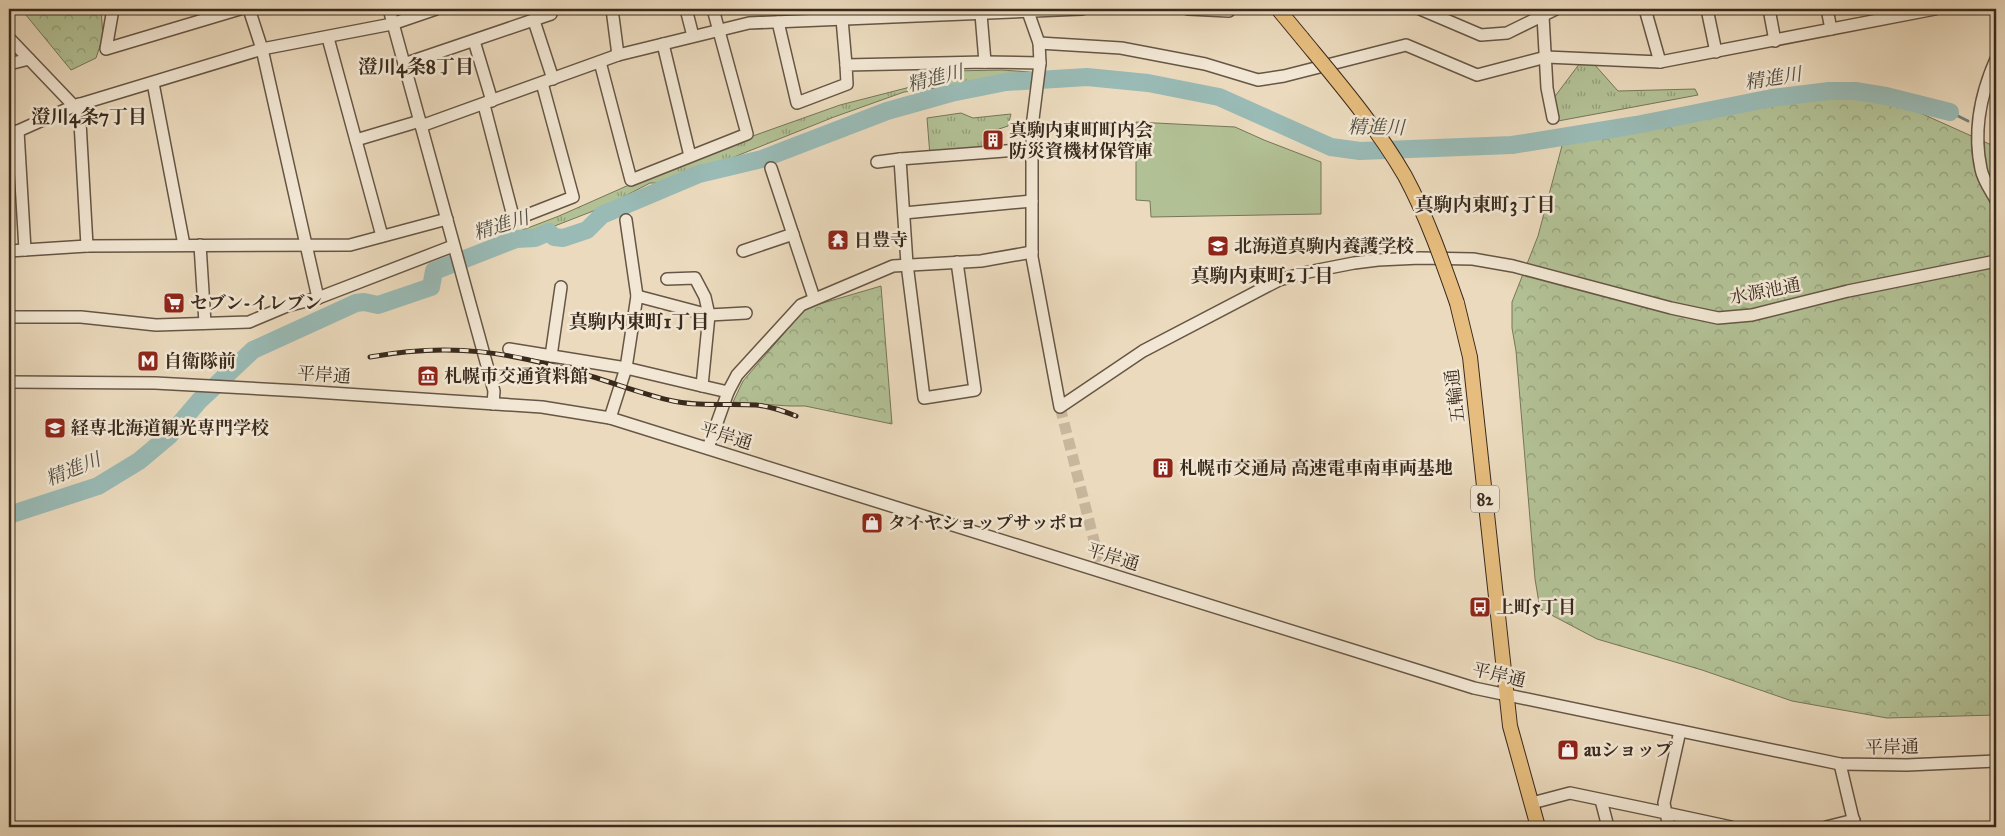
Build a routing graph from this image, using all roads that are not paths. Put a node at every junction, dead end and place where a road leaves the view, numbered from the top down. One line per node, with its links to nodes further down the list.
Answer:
1 (113, 9): 2 (street)
2 (240, 9)
3 (249, 9): 41 (street)
4 (389, 9): 31 (street)
5 (436, 9): 31 (street)
6 (612, 9): 43 (street)
7 (686, 9): 34 (street)
8 (713, 9): 33 (street)
9 (1082, 9): 19 (street)
10 (1188, 9): 20 (street)
11 (1278, 9): 104 (main road, 五輪通 / 82, bridge)
12 (1420, 9): 27 (street)
13 (1556, 9): 27 (street)
14 (1644, 9): 49 (street)
15 (1707, 9): 42 (street)
16 (1768, 9): 38 (street)
17 (1827, 9): 32 (street)
18 (1935, 9): 23 (street)
19 (1027, 10): 25 (street); 39 (street)
20 (1229, 11)
21 (938, 12): 22 (street); 25 (street)
22 (873, 13): 28 (street)
23 (1888, 13): 32 (street)
24 (551, 14): 29 (street)
25 (981, 14): 48 (street)
26 (799, 15): 28 (street); 30 (street)
27 (1543, 16): 44 (street)
28 (842, 19): 52 (street)
29 (534, 21): 37 (street); 54 (street)
30 (778, 22): 33 (street); 52 (street)
31 (392, 24): 36 (street); 51 (street)
32 (1832, 29): 38 (street)
33 (718, 30): 34 (street); 63 (street)
34 (693, 36): 40 (street)
35 (9, 38): 45 (street)
36 (328, 38): 41 (street); 61 (street)
37 (474, 41): 51 (street); 56 (street)
38 (1775, 41): 42 (street)
39 (1039, 43): 44 (street); 53 (street)
40 (663, 44): 43 (street); 63 (street)
41 (262, 49): 55 (street); 76 (street)
42 (1716, 52): 49 (street)
43 (618, 55): 47 (street)
44 (1546, 57): 49 (street); 58 (street)
45 (29, 59): 50 (street); 57 (street)
46 (1996, 59): 67 (street)
47 (600, 62): 54 (street); 63 (street)
48 (985, 62): 52 (street); 53 (street)
49 (1660, 62)
50 (9, 64)
51 (404, 64): 59 (street)
52 (846, 65)
53 (1039, 67): 62 (street)
54 (548, 81): 56 (street); 56 (street)
55 (153, 82): 57 (street); 74 (street)
56 (488, 103): 59 (street)
57 (77, 105): 60 (street); 77 (street)
58 (1553, 118)
59 (421, 124): 61 (street); 70 (street)
60 (13, 133): 78 (street)
61 (356, 140): 73 (street)
62 (1032, 149): 64 (street); 68 (street)
63 (690, 156)
64 (900, 159): 65 (street); 69 (street)
65 (877, 162)
66 (771, 168): 72 (street)
67 (1996, 200)
68 (1032, 201): 69 (street); 82 (street)
69 (904, 212): 85 (street)
70 (446, 219): 73 (street); 79 (street)
71 (626, 220): 88 (street)
72 (793, 234): 81 (street); 90 (street)
73 (382, 236): 76 (street)
74 (184, 245): 75 (street); 77 (street)
75 (200, 245): 76 (street); 94 (street)
76 (306, 245): 89 (street)
77 (87, 246): 78 (street)
78 (25, 250): 80 (street)
79 (454, 250): 89 (street); 101 (street)
80 (9, 251)
81 (742, 252)
82 (1032, 252): 83 (street, 水源池通); 84 (street)
83 (1996, 261)
84 (957, 262): 85 (street); 85 (street)
85 (907, 264): 90 (street)
86 (668, 279): 92 (street)
87 (561, 287): 96 (street)
88 (637, 296): 92 (street); 97 (street)
89 (318, 298): 94 (street)
90 (814, 298): 100 (street)
91 (746, 313): 92 (street)
92 (709, 315): 99 (street)
93 (9, 317): 94 (street)
94 (205, 323)
95 (509, 349): 96 (street)
96 (552, 356): 97 (street)
97 (626, 368): 99 (street); 102 (street)
98 (9, 382): 101 (street, 平岸通)
99 (702, 386): 100 (street)
100 (728, 392): 103 (street)
101 (493, 404): 102 (street, 平岸通)
102 (610, 418): 103 (street, 平岸通)
103 (708, 448): 104 (street, 平岸通)
104 (1508, 696): 105 (street, 平岸通); 109 (main road, 五輪通 / 82)
105 (1680, 731): 107 (street, 平岸通); 110 (street)
106 (1996, 761): 107 (street, 平岸通)
107 (1840, 764): 111 (street)
108 (1601, 800): 109 (street); 110 (street); 113 (street)
109 (1532, 803): 112 (main road, 五輪通 / 82)
110 (1666, 813): 114 (street); 115 (street)
111 (1854, 824): 116 (street)
112 (1538, 827)
113 (1608, 827)
114 (1669, 827)
115 (1731, 827)
116 (1826, 827)

